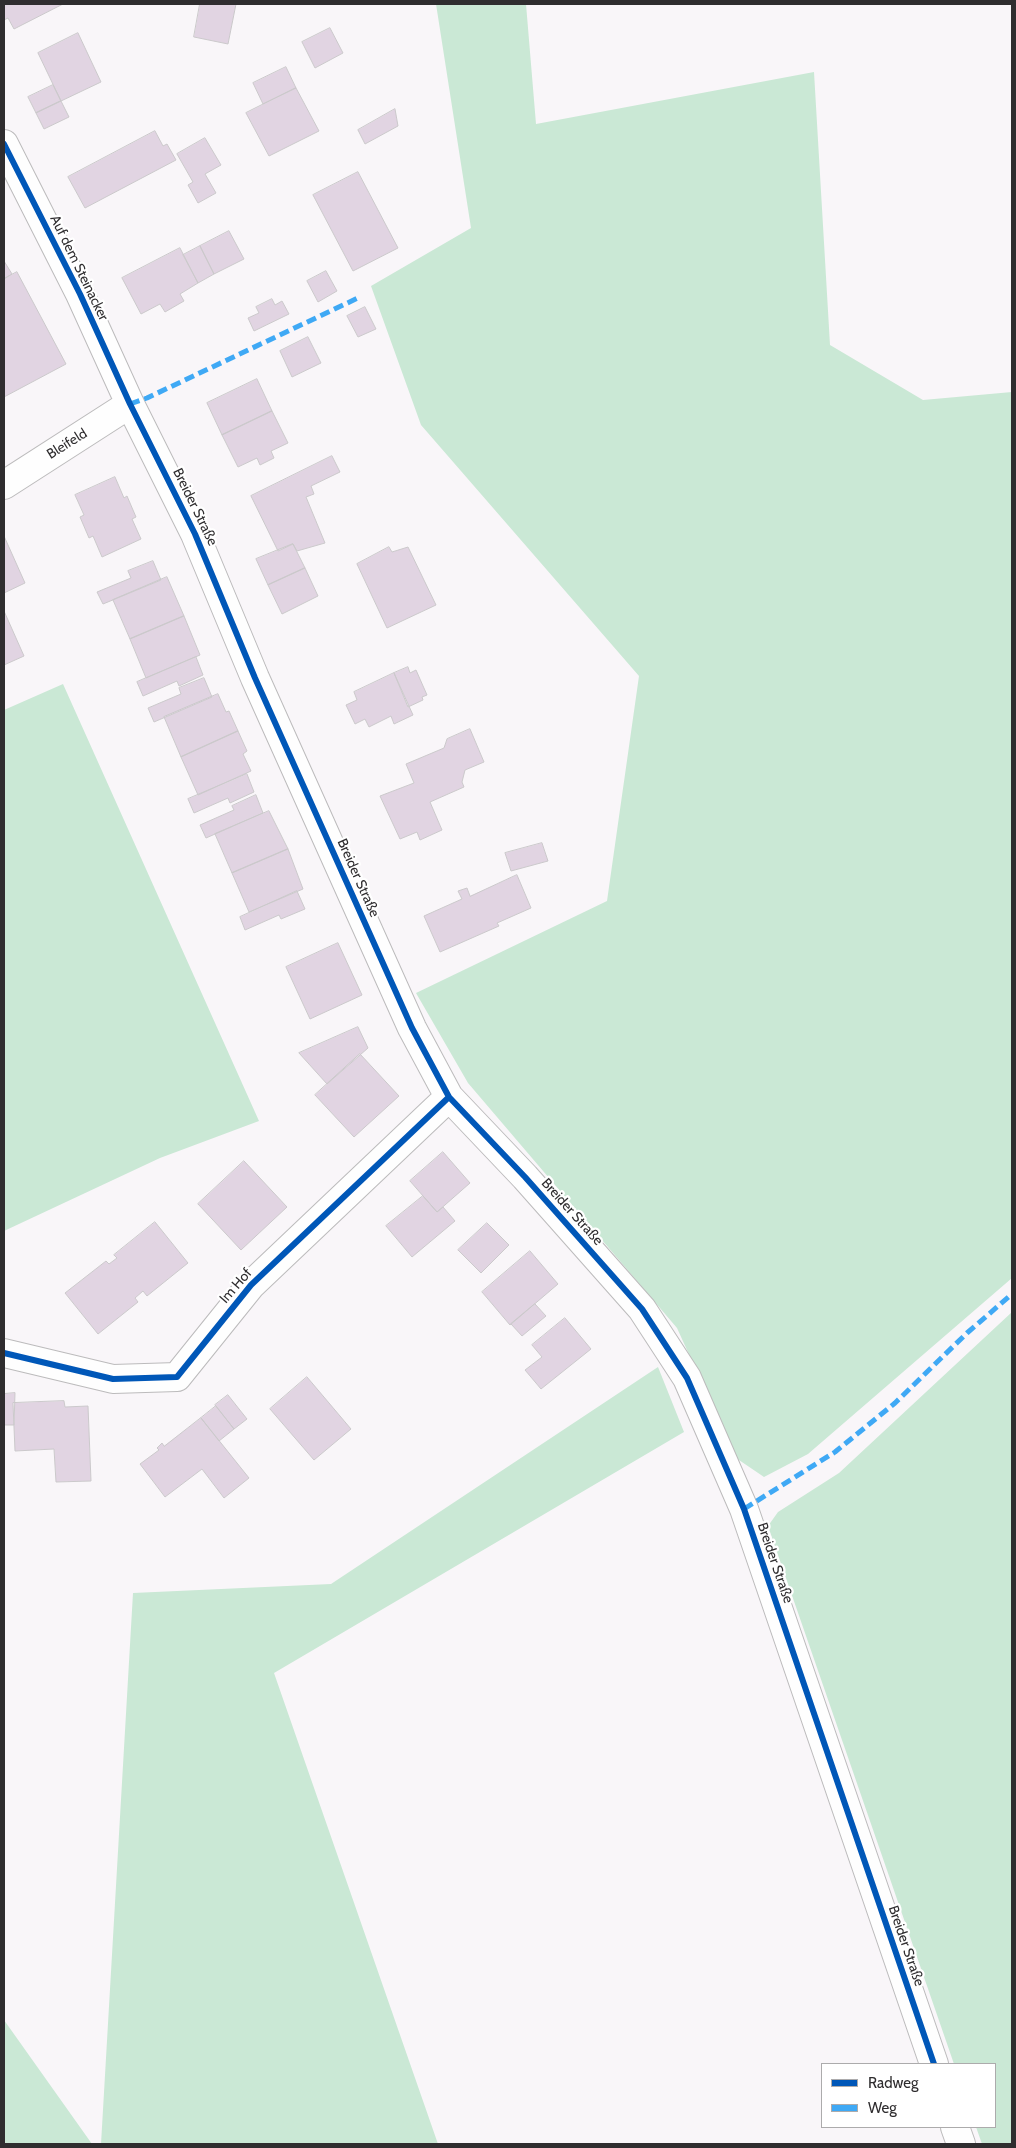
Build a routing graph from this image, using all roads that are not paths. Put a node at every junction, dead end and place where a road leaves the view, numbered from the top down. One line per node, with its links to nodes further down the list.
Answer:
1 (4, 144): 2 (street, Auf dem Steinacker)
2 (130, 404): 3 (street, Bleifeld); 4 (street, Breider Straße)
3 (4, 484)
4 (449, 1097): 5 (street, Im Hof); 6 (street, Breider Straße)
5 (4, 1353)
6 (934, 2063)
7 (955, 2128): 8 (street)
8 (961, 2144)

